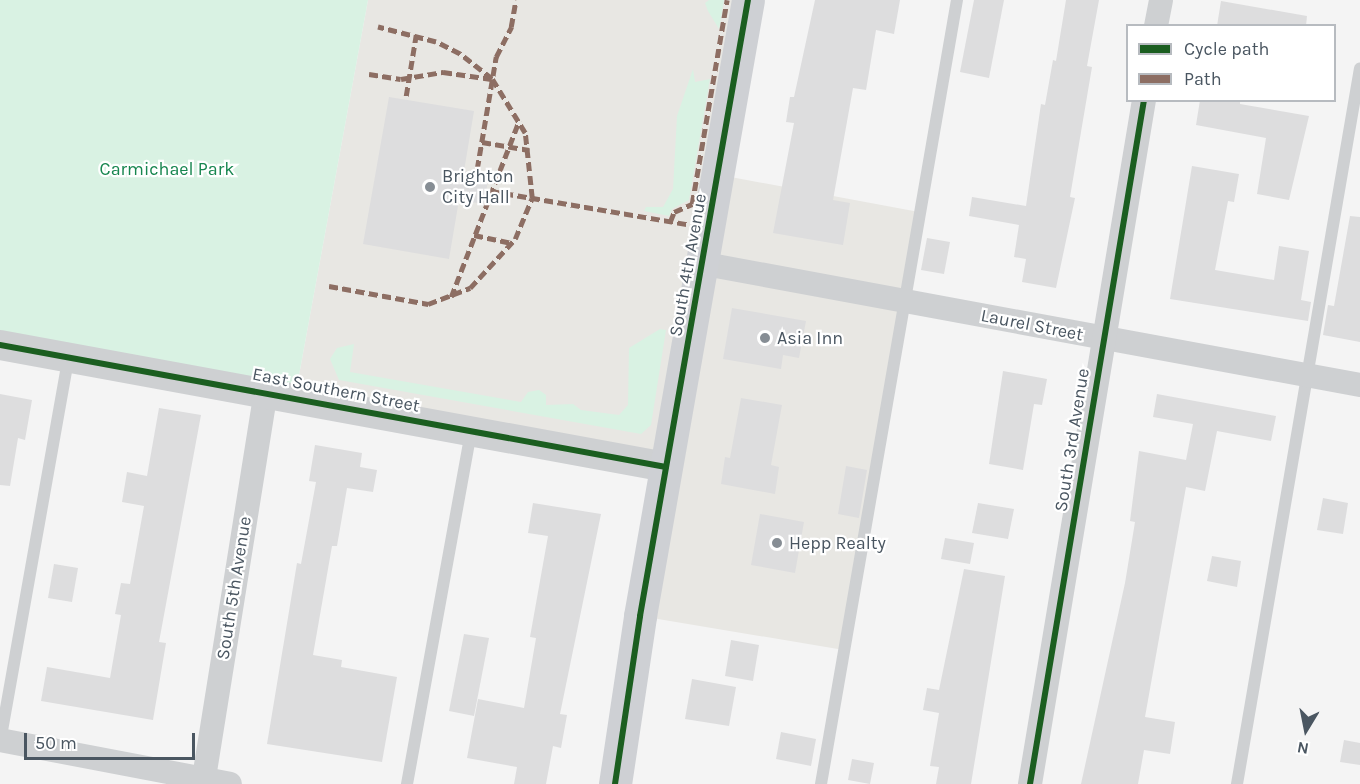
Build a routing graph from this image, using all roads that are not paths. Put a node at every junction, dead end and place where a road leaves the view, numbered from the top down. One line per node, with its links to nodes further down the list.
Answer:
1 (748, 0): 7 (main road, South 4th Avenue)
2 (957, 0): 8 (lane)
3 (1161, 0): 4 (street)
4 (1156, 24)
5 (1360, 68): 12 (lane)
6 (1144, 102): 9 (street, South 3rd Avenue)
7 (705, 264): 8 (street, Laurel Street); 16 (main road, South 4th Avenue)
8 (904, 300): 9 (street, Laurel Street); 22 (lane)
9 (1104, 338): 12 (street, Laurel Street); 23 (street, South 3rd Avenue)
10 (0, 345): 11 (street, East Southern Street)
11 (69, 357): 14 (street, East Southern Street); 17 (lane)
12 (1306, 375): 13 (street, Laurel Street); 24 (lane)
13 (1360, 385)
14 (266, 392): 15 (street, East Southern Street); 18 (street, South 5th Avenue)
15 (471, 430): 16 (street, East Southern Street); 20 (lane)
16 (666, 467): 21 (main road, South 4th Avenue)
17 (0, 740): 18 (street)
18 (203, 782): 19 (street)
19 (230, 784)
20 (407, 784)
21 (615, 784)
22 (820, 784)
23 (1030, 784)
24 (1237, 784)

